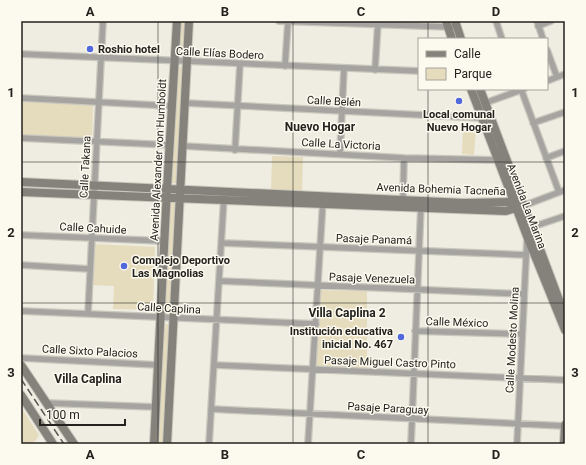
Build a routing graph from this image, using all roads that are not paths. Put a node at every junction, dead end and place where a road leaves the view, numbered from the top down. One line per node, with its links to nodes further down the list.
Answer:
1 (102, 21): 18 (street, Calle Takana)
2 (177, 21): 19 (street, Avenida Alexander von Humboldt)
3 (189, 21): 20 (street)
4 (279, 21): 5 (street)
5 (288, 21): 8 (street); 22 (street)
6 (496, 21): 14 (street)
7 (551, 21): 9 (street)
8 (378, 23): 10 (street); 24 (street)
9 (537, 23): 15 (street)
10 (447, 24): 11 (street); 12 (street)
11 (456, 24): 13 (street)
12 (452, 38)
13 (461, 38)
14 (502, 38)
15 (543, 38)
16 (548, 53): 27 (street)
17 (21, 54): 18 (street, Calle Elías Bodero)
18 (100, 57): 19 (street, Calle Elías Bodero); 34 (street, Calle Takana)
19 (175, 61): 20 (street, Calle Elías Bodero); 37 (street, Avenida Alexander von Humboldt)
20 (187, 61): 21 (street, Calle Elías Bodero); 35 (street)
21 (240, 64): 22 (street, Calle Elías Bodero); 38 (street)
22 (285, 66): 23 (street, Calle Elías Bodero)
23 (344, 68): 24 (street, Calle Elías Bodero); 39 (street)
24 (375, 70): 25 (street, Calle Elías Bodero)
25 (418, 71)
26 (565, 74): 27 (street)
27 (557, 77): 28 (street)
28 (548, 81)
29 (471, 90): 41 (street, Avenida La Marina)
30 (480, 90): 36 (street, Avenida La Marina)
31 (519, 90): 36 (street)
32 (522, 90): 42 (street)
33 (21, 98): 34 (street)
34 (98, 102): 37 (street); 44 (street, Calle Takana)
35 (185, 103): 38 (street, Calle Belén); 46 (street)
36 (485, 103): 68 (street, Avenida La Marina)
37 (172, 106): 45 (street, Avenida Alexander von Humboldt)
38 (238, 107): 39 (street, Calle Belén); 47 (street)
39 (342, 112): 41 (street, Calle Belén); 49 (street)
40 (565, 112): 42 (street)
41 (482, 118): 52 (street, Avenida La Marina)
42 (534, 123): 51 (street)
43 (21, 138): 44 (street)
44 (96, 142): 45 (street); 54 (street, Calle Takana)
45 (170, 145): 55 (street, Avenida Alexander von Humboldt)
46 (183, 146): 47 (street, Calle La Victoria); 56 (street)
47 (235, 150): 49 (street, Calle La Victoria)
48 (565, 151): 51 (street)
49 (340, 154): 50 (street, Calle La Victoria)
50 (404, 158): 52 (street, Calle La Victoria); 66 (street)
51 (546, 158): 60 (street)
52 (498, 160): 68 (street, Avenida La Marina)
53 (21, 182): 54 (street, Avenida Bohemia Tacneña)
54 (94, 185): 55 (street, Avenida Bohemia Tacneña); 61 (street, Calle Takana)
55 (167, 189): 56 (street, Avenida Bohemia Tacneña); 62 (street, Avenida Alexander von Humboldt)
56 (180, 189): 58 (street, Avenida Bohemia Tacneña); 63 (street)
57 (565, 190): 60 (street)
58 (225, 191): 64 (street); 65 (street, Avenida Bohemia Tacneña)
59 (21, 192): 61 (street, Avenida Bohemia Tacneña)
60 (559, 192): 68 (street)
61 (93, 195): 62 (street, Avenida Bohemia Tacneña); 73 (street, Calle Takana)
62 (166, 198): 63 (street, Avenida Bohemia Tacneña); 74 (street, Avenida Alexander von Humboldt)
63 (180, 198): 64 (street, Avenida Bohemia Tacneña); 89 (street)
64 (224, 200): 65 (street, Avenida Bohemia Tacneña); 75 (street)
65 (323, 200): 66 (street, Avenida Bohemia Tacneña); 67 (street, Avenida Bohemia Tacneña); 76 (street)
66 (402, 200): 67 (street, Avenida Bohemia Tacneña)
67 (421, 204): 68 (street, Avenida Bohemia Tacneña); 77 (street)
68 (518, 206): 70 (street, Avenida La Marina); 72 (street, Avenida La Marina)
69 (565, 216): 70 (street)
70 (532, 227): 85 (street, Avenida La Marina)
71 (21, 235): 73 (street, Calle Cahuide)
72 (527, 236): 78 (street, Calle Modesto Molina); 85 (street, Avenida La Marina)
73 (91, 238): 74 (street, Calle Cahuide); 80 (street, Calle Takana)
74 (164, 241): 88 (street, Avenida Alexander von Humboldt)
75 (222, 244): 76 (street, Pasaje Panamá); 81 (street)
76 (320, 248): 77 (street, Pasaje Panamá); 82 (street)
77 (419, 250): 78 (street, Pasaje Panamá); 83 (street)
78 (526, 255): 84 (street, Calle Modesto Molina)
79 (21, 265): 80 (street)
80 (90, 269): 87 (street, Calle Takana)
81 (219, 281): 82 (street, Pasaje Venezuela); 90 (street)
82 (318, 285): 83 (street, Pasaje Venezuela); 91 (street)
83 (417, 290): 84 (street, Pasaje Venezuela); 92 (street)
84 (524, 294): 94 (street, Calle Modesto Molina)
85 (562, 309): 93 (street, Avenida La Marina)
86 (21, 311): 87 (street, Calle Caplina)
87 (88, 314): 88 (street, Calle Caplina)
88 (160, 317): 89 (street, Calle Caplina); 97 (street, Avenida Alexander von Humboldt)
89 (174, 318): 90 (street, Calle Caplina); 114 (street)
90 (217, 320): 91 (street, Calle Caplina); 98 (street)
91 (316, 324): 99 (street)
92 (415, 330): 94 (street, Calle México); 100 (street)
93 (565, 330)
94 (522, 334): 101 (street, Calle Modesto Molina)
95 (21, 358): 97 (street, Calle Sixto Palacios)
96 (21, 365): 104 (street)
97 (158, 365): 105 (street, Avenida Alexander von Humboldt)
98 (214, 365): 99 (street, Pasaje Miguel Castro Pinto); 106 (street)
99 (313, 369): 100 (street, Pasaje Miguel Castro Pinto); 107 (street)
100 (414, 374): 101 (street, Pasaje Miguel Castro Pinto); 108 (street)
101 (520, 378): 102 (street, Pasaje Miguel Castro Pinto); 109 (street, Calle Modesto Molina)
102 (565, 380)
103 (21, 395): 111 (street)
104 (46, 403): 105 (street); 112 (street)
105 (156, 406): 113 (street, Avenida Alexander von Humboldt)
106 (211, 409): 107 (street, Pasaje Paraguay); 115 (street)
107 (310, 414): 108 (street, Pasaje Paraguay); 116 (street)
108 (412, 419): 109 (street, Pasaje Paraguay); 117 (street)
109 (518, 424): 110 (street, Pasaje Paraguay); 118 (street, Calle Modesto Molina)
110 (565, 426): 119 (street)
111 (54, 444)
112 (74, 444)
113 (154, 444)
114 (167, 444)
115 (209, 444)
116 (308, 444)
117 (410, 444)
118 (517, 444)
119 (564, 444)

